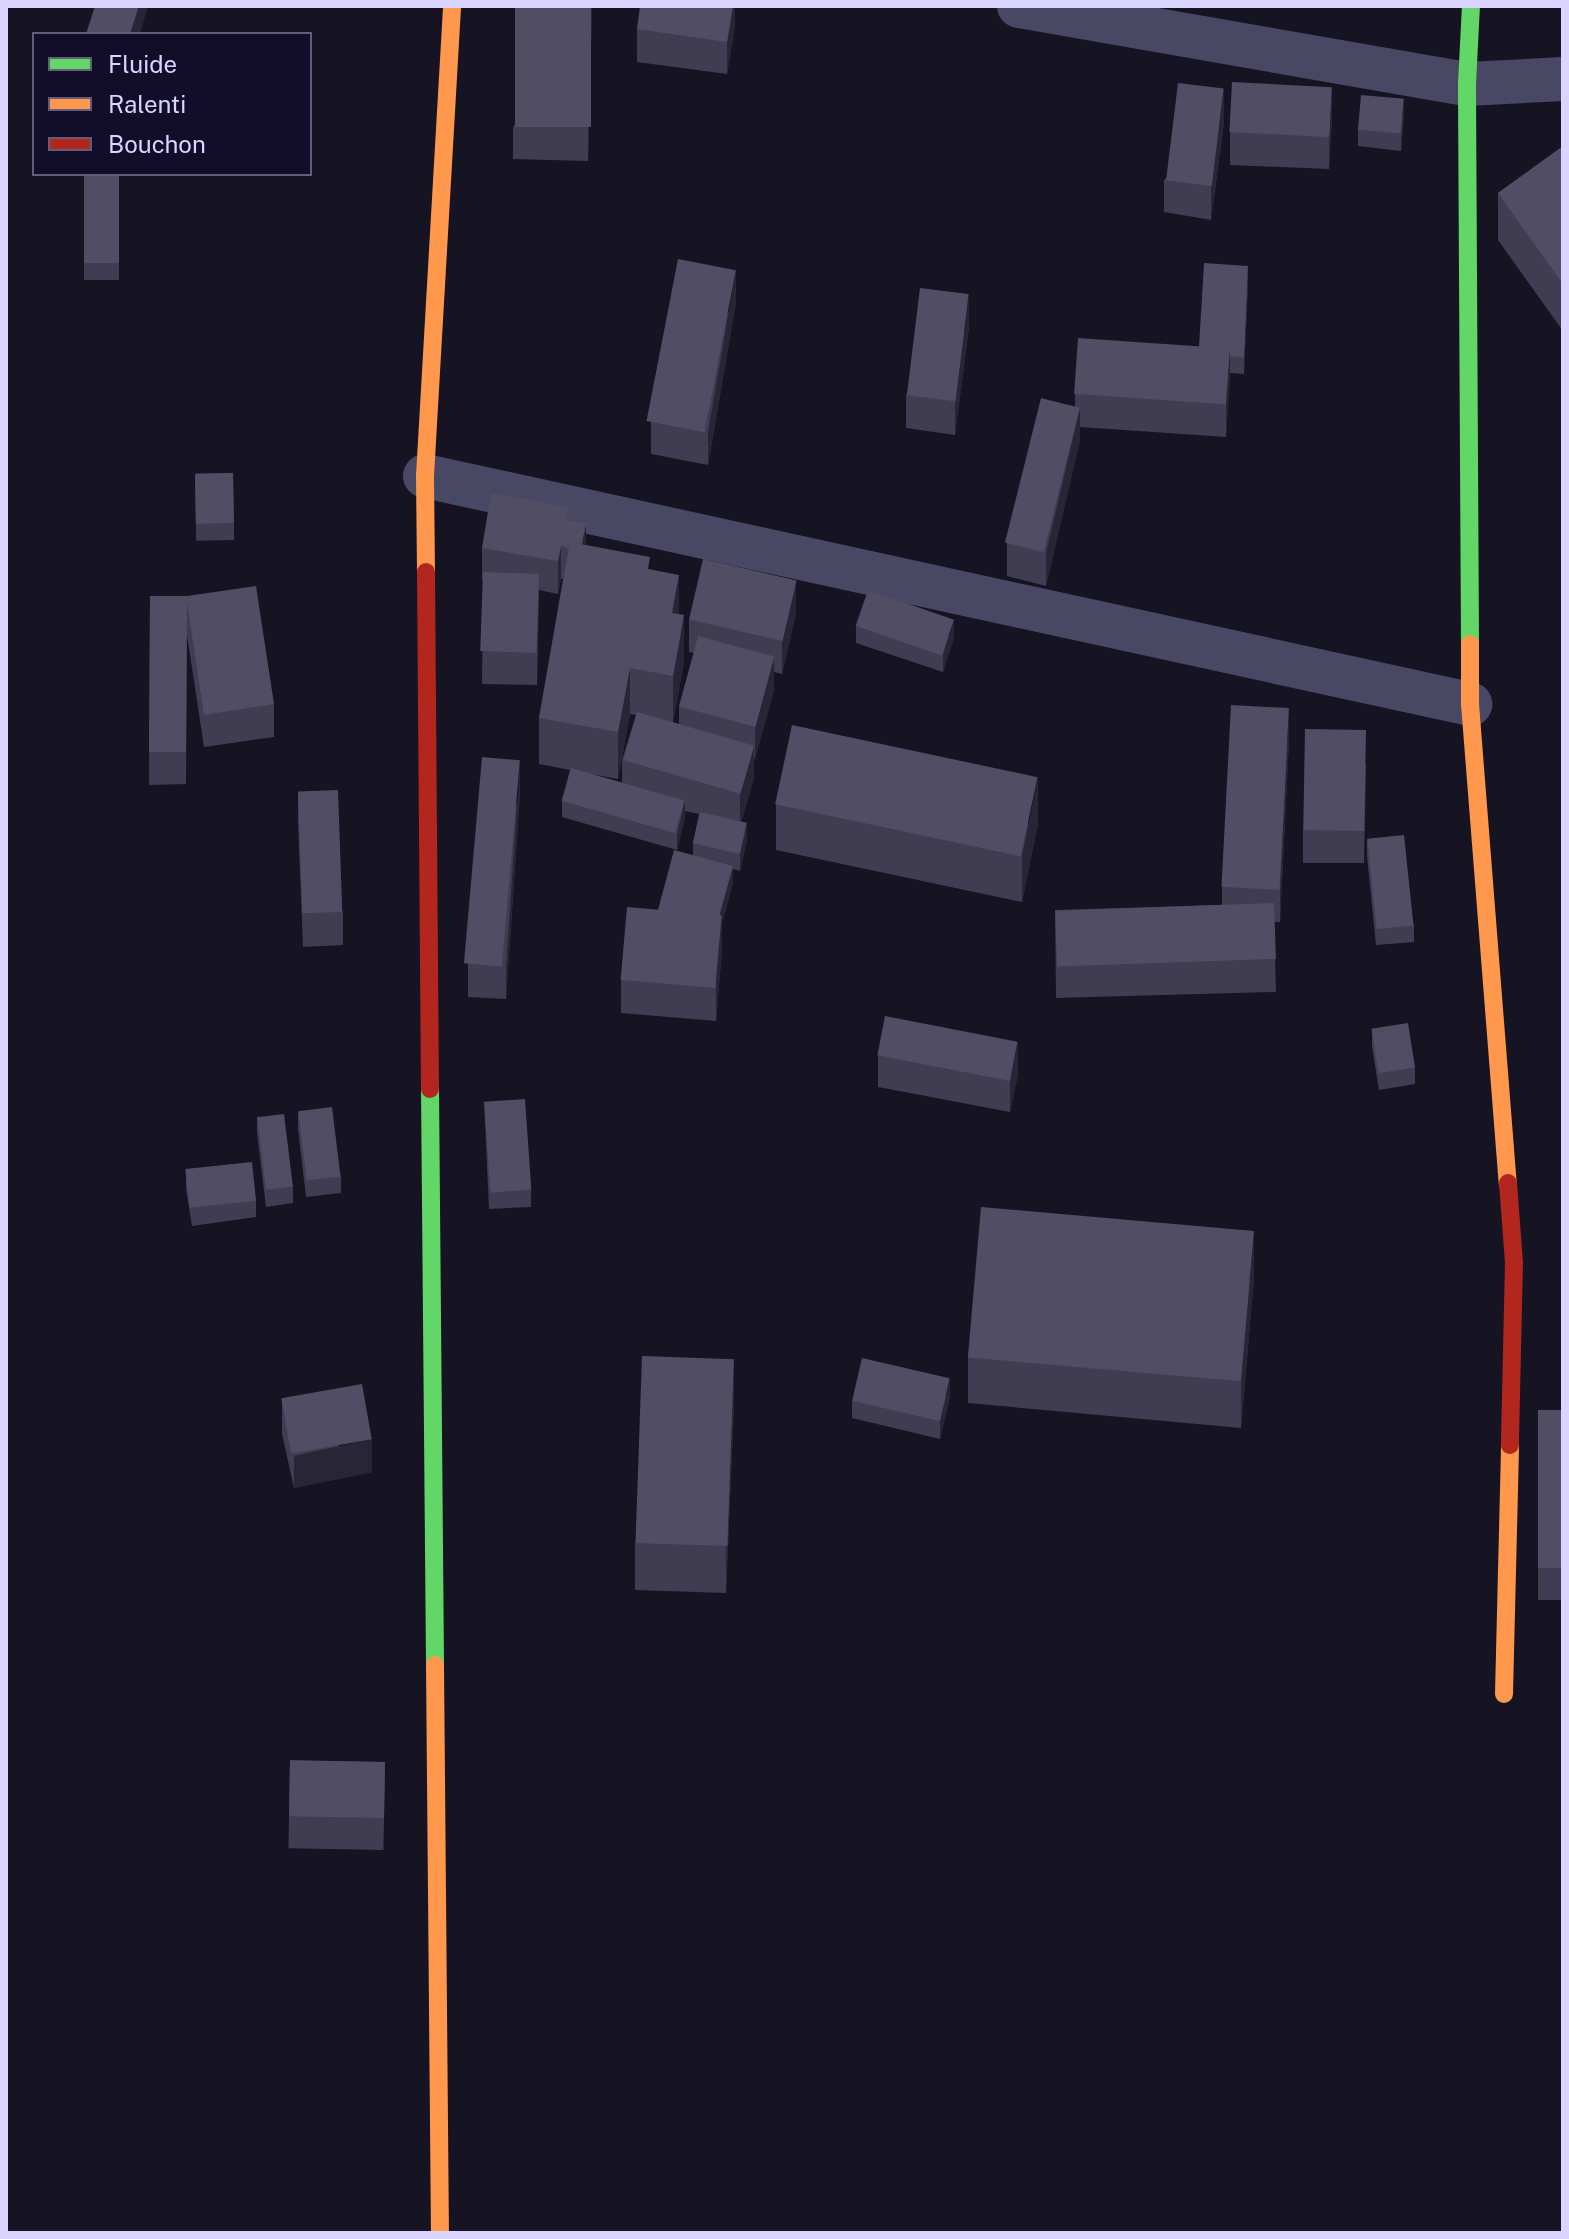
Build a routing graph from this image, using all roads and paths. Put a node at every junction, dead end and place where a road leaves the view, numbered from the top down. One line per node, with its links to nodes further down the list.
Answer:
1 (452, 6): 6 (street)
2 (1019, 6): 5 (street)
3 (1471, 6): 5 (street)
4 (1563, 79): 5 (street)
5 (1467, 84): 7 (street)
6 (425, 476): 7 (street); 9 (street)
7 (1470, 704): 8 (street)
8 (1504, 1694)
9 (440, 2233)

